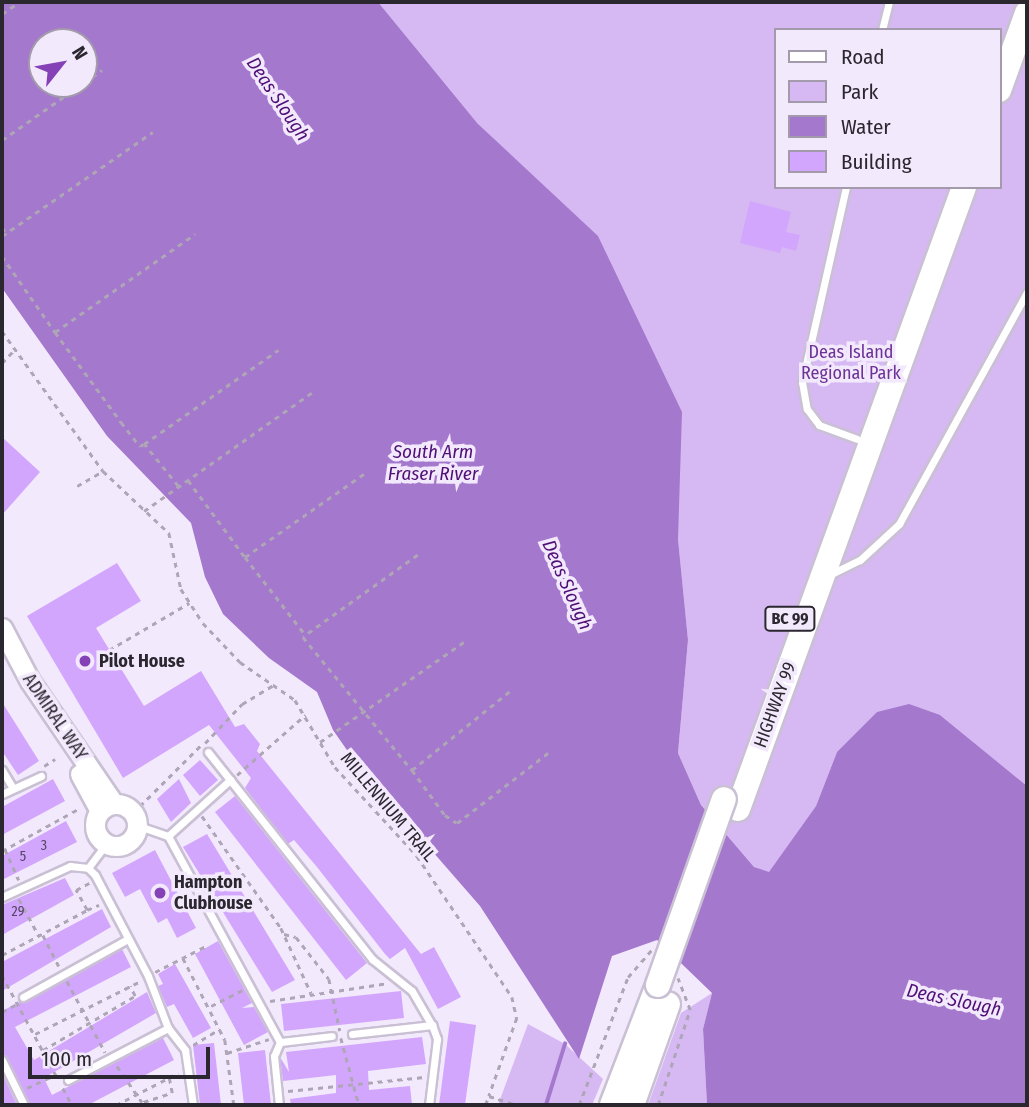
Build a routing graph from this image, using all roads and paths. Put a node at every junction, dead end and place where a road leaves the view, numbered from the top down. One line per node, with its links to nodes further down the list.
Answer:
1 (19, 2): 5 (path)
2 (889, 2): 6 (lane)
3 (1016, 2): 7 (highway)
4 (1027, 13): 10 (highway)
5 (2, 14)
6 (882, 28)
7 (1001, 41)
8 (102, 70): 9 (path)
9 (98, 73)
10 (1001, 84)
11 (62, 98): 13 (path)
12 (153, 132): 18 (path)
13 (2, 141)
14 (846, 189): 29 (lane)
15 (946, 189): 29 (highway, HIGHWAY 99 / BC 99)
16 (963, 189): 39 (highway, HIGHWAY 99 / BC 99)
17 (2, 227): 18 (path)
18 (6, 233): 20 (path)
19 (195, 234): 24 (path)
20 (2, 236)
21 (2, 256): 24 (path)
22 (1027, 292): 39 (lane)
23 (2, 331): 25 (path, MILLENNIUM TRAIL)
24 (55, 332): 30 (path)
25 (15, 349): 27 (path); 31 (path, MILLENNIUM TRAIL)
26 (278, 350): 30 (path)
27 (2, 363)
28 (313, 392): 33 (path)
29 (857, 439): 59 (highway, HIGHWAY 99 / BC 99)
30 (144, 444): 35 (path)
31 (103, 471): 34 (path); 36 (path, MILLENNIUM TRAIL)
32 (368, 471): 38 (path)
33 (188, 480): 35 (path); 38 (path)
34 (77, 486)
35 (178, 486): 36 (path)
36 (144, 511): 40 (path, MILLENNIUM TRAIL)
37 (418, 555): 42 (path)
38 (245, 558): 42 (path)
39 (821, 579): 59 (highway, HIGHWAY 99 / BC 99)
40 (189, 603): 44 (path); 48 (path, MILLENNIUM TRAIL)
41 (2, 628): 45 (street, ADMIRAL WAY)
42 (305, 635): 47 (path)
43 (464, 642): 47 (path)
44 (109, 650)
45 (5, 651): 60 (street, ADMIRAL WAY)
46 (509, 691): 54 (path)
47 (362, 711): 49 (path); 54 (path)
48 (305, 715): 49 (path, MILLENNIUM TRAIL); 56 (path)
49 (320, 742): 117 (path, MILLENNIUM TRAIL)
50 (208, 752): 56 (lane)
51 (548, 753): 54 (path)
52 (55, 759): 55 (path)
53 (2, 770): 57 (lane)
54 (412, 770)
55 (41, 776): 57 (lane)
56 (230, 780): 61 (lane); 81 (lane)
57 (13, 788): 58 (lane)
58 (2, 794)
59 (731, 804): 84 (highway, HIGHWAY 99 / BC 99)
60 (100, 806): 62 (street); 64 (street); 65 (path)
61 (197, 811): 63 (lane); 72 (path)
62 (136, 825): 63 (lane); 64 (street)
63 (168, 836): 83 (lane)
64 (107, 843): 66 (lane)
65 (3, 850): 68 (path)
66 (88, 868): 67 (lane); 68 (lane)
67 (97, 879): 70 (lane); 71 (path)
68 (18, 888): 69 (lane); 73 (path)
69 (2, 897)
70 (108, 900): 71 (path); 74 (lane)
71 (87, 911): 73 (path)
72 (284, 934): 85 (path); 86 (path)
73 (41, 935): 76 (path); 79 (path)
74 (127, 940): 79 (lane); 80 (lane)
75 (208, 945): 77 (path)
76 (2, 955)
77 (183, 958): 80 (path); 91 (path)
78 (2, 975): 90 (path)
79 (64, 975): 88 (lane); 93 (path)
80 (148, 976): 82 (path); 97 (lane)
81 (399, 978): 85 (path); 96 (lane)
82 (130, 986): 87 (path); 89 (path)
83 (250, 986): 91 (path); 92 (lane)
84 (665, 988): 130 (highway, HIGHWAY 99 / BC 99); 131 (highway, HIGHWAY 99 / BC 99)
85 (334, 990): 86 (path); 113 (path)
86 (311, 993): 92 (path)
87 (114, 995): 89 (path); 93 (path)
88 (23, 997)
89 (119, 1004): 95 (path)
90 (15, 1005): 94 (path); 99 (path)
91 (211, 1006): 98 (path)
92 (261, 1006): 102 (lane)
93 (83, 1008): 95 (path); 99 (path)
94 (2, 1012)
95 (90, 1023): 104 (path); 106 (path)
96 (432, 1025): 100 (lane); 111 (lane)
97 (168, 1028): 103 (lane); 106 (lane)
98 (220, 1029): 103 (path); 105 (path)
99 (35, 1034): 104 (path)
100 (352, 1034)
101 (332, 1036): 102 (lane)
102 (279, 1040): 105 (path); 115 (lane)
103 (185, 1050): 108 (lane)
104 (43, 1051): 109 (path)
105 (227, 1053): 124 (path)
106 (111, 1058): 112 (lane); 116 (path)
107 (2, 1060): 114 (lane)
108 (187, 1069): 110 (path); 123 (lane)
109 (55, 1075): 114 (path); 120 (path)
110 (169, 1078): 116 (path); 118 (path)
111 (433, 1078): 113 (path); 127 (lane)
112 (68, 1080)
113 (353, 1084): 115 (path); 126 (path)
114 (19, 1093): 119 (lane)
115 (278, 1093): 125 (lane)
116 (136, 1094): 118 (path); 121 (path)
117 (489, 1096): 128 (path, MILLENNIUM TRAIL); 129 (path)
118 (142, 1102): 122 (path)
119 (24, 1105)
120 (72, 1105)
121 (116, 1105)
122 (135, 1105)
123 (193, 1105)
124 (234, 1105)
125 (279, 1105)
126 (359, 1105)
127 (429, 1105)
128 (485, 1105)
129 (516, 1105)
130 (612, 1105)
131 (632, 1105)

